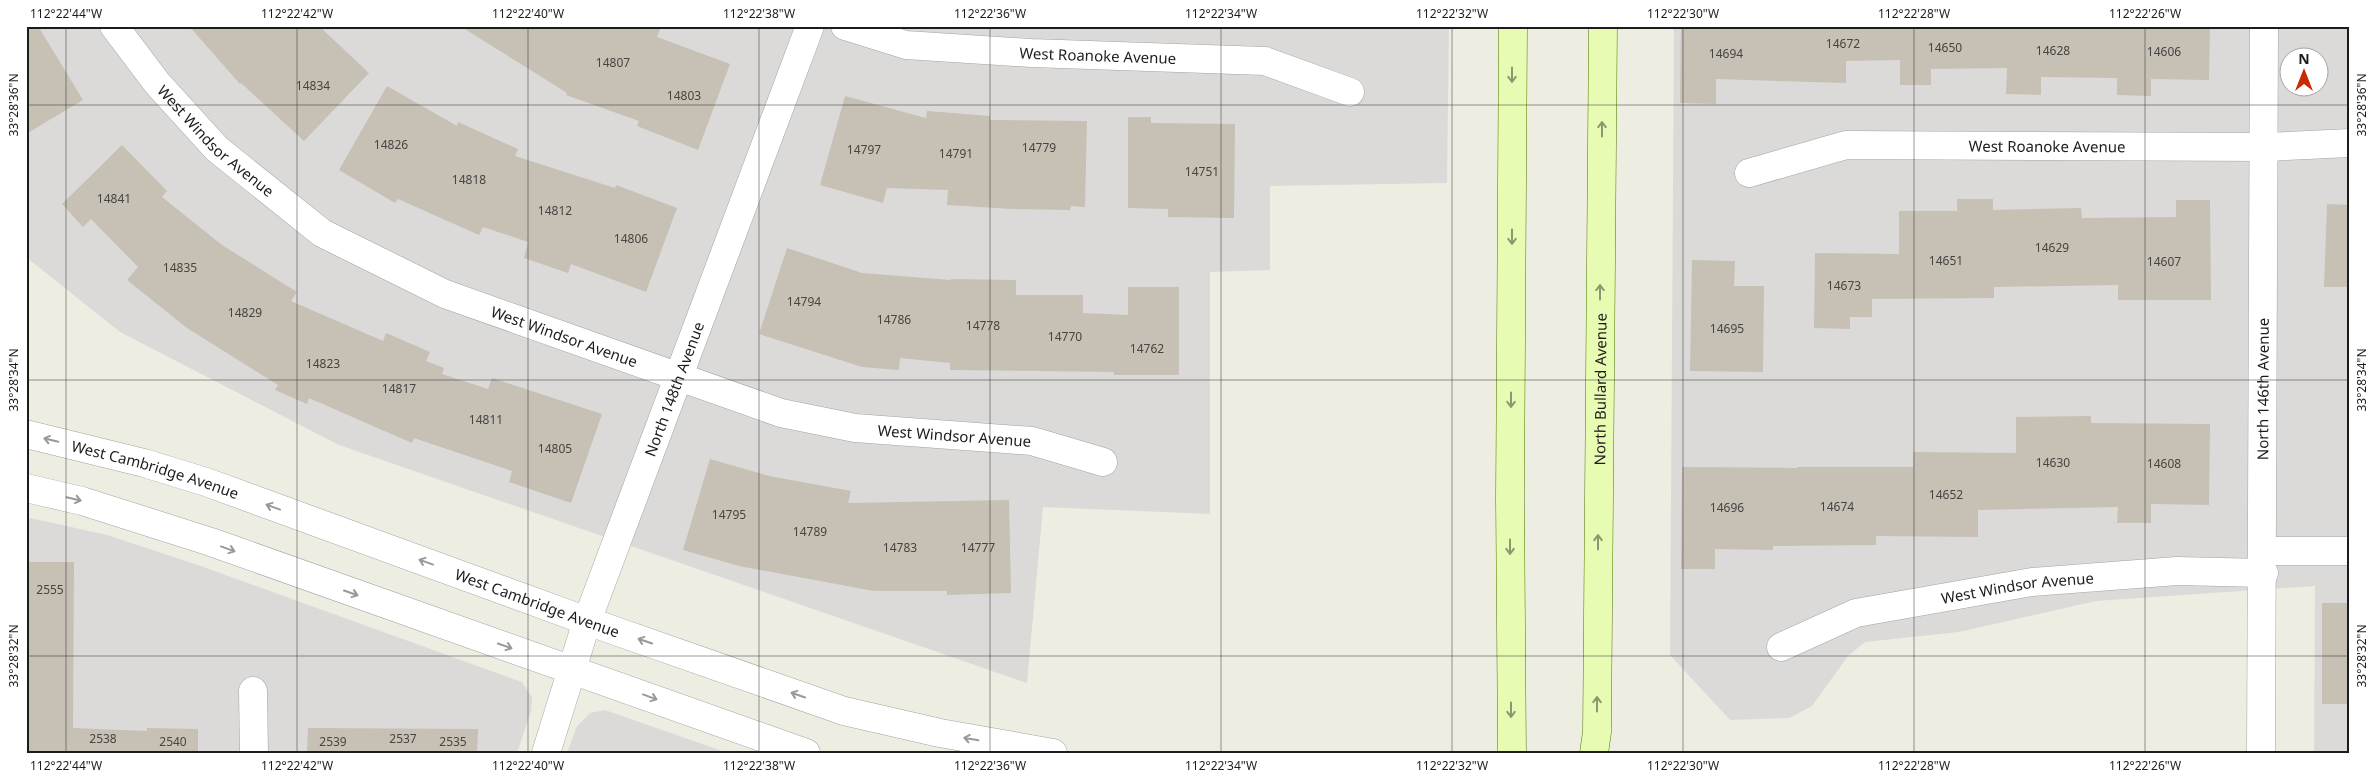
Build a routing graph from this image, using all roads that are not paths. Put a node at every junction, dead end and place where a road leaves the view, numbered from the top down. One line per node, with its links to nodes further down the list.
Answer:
1 (114, 26): 11 (street, West Windsor Avenue)
2 (810, 26): 11 (street, North 148th Avenue)
3 (845, 26): 7 (street, West Roanoke Avenue)
4 (1513, 26): 25 (main road, one-way to 25)
5 (1603, 26): 26 (main road, North Bullard Avenue, one-way to 5)
6 (2264, 26): 9 (street, North 146th Avenue)
7 (1350, 92)
8 (2350, 143): 9 (street, West Roanoke Avenue)
9 (2265, 147): 10 (street, West Roanoke Avenue); 16 (street, North 146th Avenue)
10 (1749, 173)
11 (678, 378): 13 (street, West Windsor Avenue); 17 (street, North 148th Avenue)
12 (26, 434): 17 (street, West Cambridge Avenue, one-way to 12)
13 (1103, 462)
14 (26, 488): 19 (street, one-way to 19)
15 (2350, 551): 16 (street, West Windsor Avenue)
16 (2264, 562): 18 (street, West Windsor Avenue); 27 (street, North 146th Avenue)
17 (587, 621): 19 (street, North 148th Avenue); 24 (street, West Cambridge Avenue, one-way to 17)
18 (1781, 647)
19 (572, 668): 22 (street, North 148th Avenue); 23 (street, one-way to 23)
20 (253, 691): 21 (street)
21 (254, 753)
22 (546, 753)
23 (806, 753)
24 (1054, 753)
25 (1512, 753)
26 (1594, 753)
27 (2261, 753)

